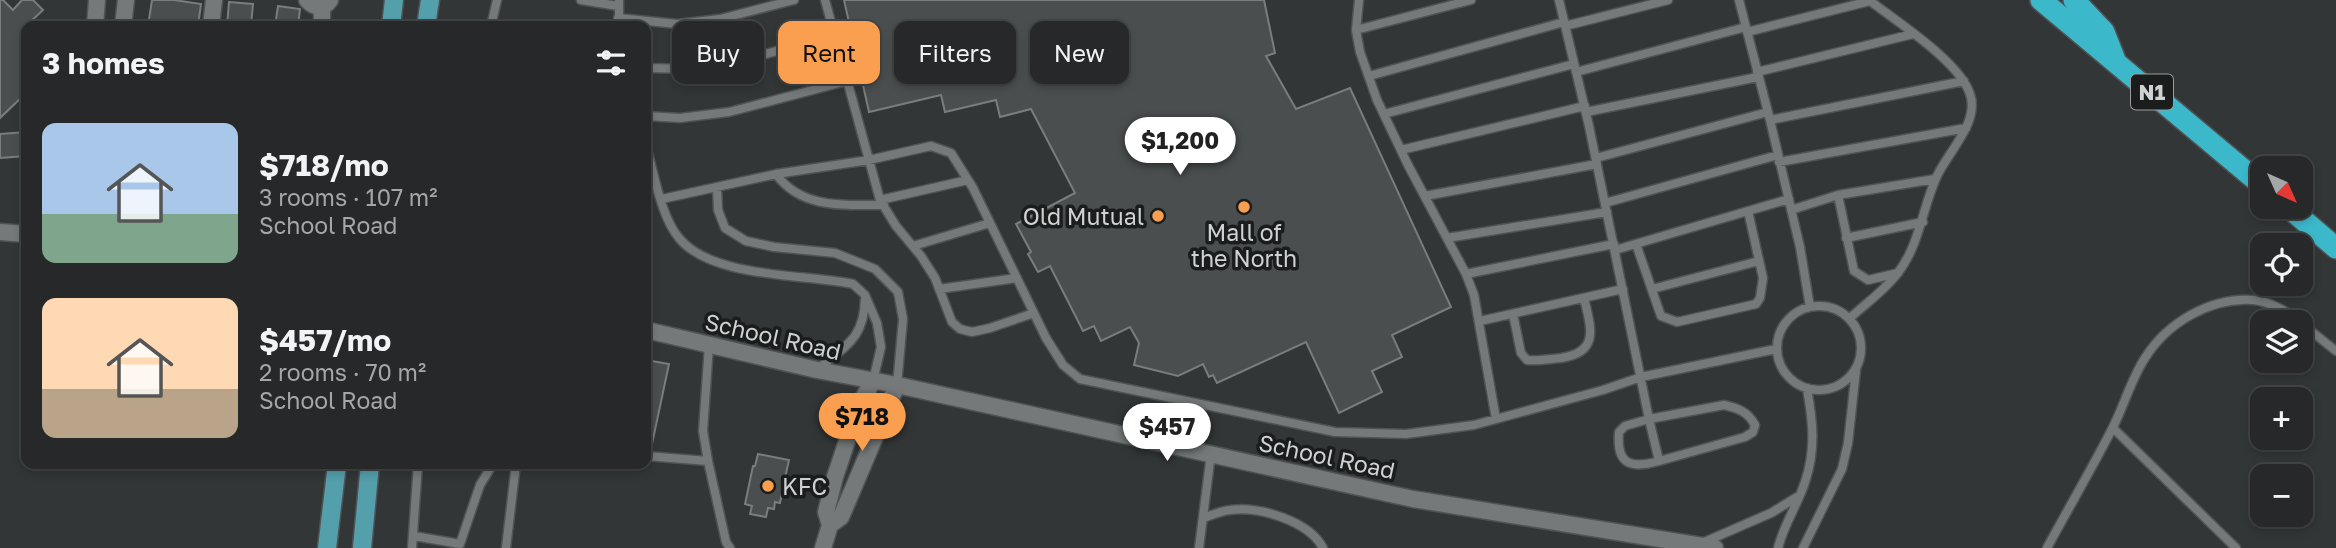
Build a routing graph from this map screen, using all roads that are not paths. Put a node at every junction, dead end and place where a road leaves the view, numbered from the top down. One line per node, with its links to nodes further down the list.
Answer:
1 (97, 0): 20 (street)
2 (126, 0): 21 (street)
3 (214, 0): 22 (street)
4 (394, 0): 24 (main road)
5 (430, 0): 25 (main road)
6 (497, 0): 26 (lane)
7 (581, 0): 19 (lane)
8 (794, 0): 29 (lane)
9 (825, 0): 28 (lane)
10 (1359, 0): 31 (lane)
11 (1471, 0): 31 (lane)
12 (1559, 0): 30 (lane)
13 (1668, 0): 30 (lane)
14 (1739, 0): 32 (lane)
15 (1870, 0): 32 (lane); 33 (lane)
16 (2041, 0): 35 (highway, N1)
17 (2074, 0): 35 (highway)
18 (320, 2): 23 (street)
19 (619, 3): 27 (lane)
20 (95, 21)
21 (124, 21)
22 (212, 21)
23 (322, 21)
24 (392, 21)
25 (427, 21)
26 (492, 21)
27 (619, 21)
28 (831, 21)
29 (651, 23)
30 (1565, 24): 37 (lane); 39 (lane)
31 (1356, 30): 39 (lane)
32 (1746, 30): 37 (lane); 38 (lane)
33 (1913, 34): 38 (lane); 40 (lane)
34 (778, 51): 36 (lane)
35 (2116, 61): 54 (highway, N1)
36 (651, 68)
37 (1575, 68): 43 (lane); 44 (lane)
38 (1757, 74): 43 (lane); 46 (lane)
39 (1369, 76): 44 (lane)
40 (1965, 81): 46 (lane); 47 (lane)
41 (836, 84): 45 (lane)
42 (848, 84): 50 (lane)
43 (1585, 109): 48 (lane); 51 (lane)
44 (1384, 114): 48 (lane)
45 (651, 116)
46 (1769, 116): 49 (lane); 51 (lane)
47 (1966, 128): 49 (lane); 55 (lane)
48 (1401, 150): 59 (lane)
49 (1779, 159): 61 (lane); 63 (lane)
50 (869, 160): 53 (lane); 56 (lane); 62 (lane)
51 (1596, 161): 59 (lane); 63 (lane)
52 (651, 163): 60 (lane)
53 (776, 174): 57 (lane); 62 (lane)
54 (2250, 175)
55 (1935, 179): 58 (lane); 67 (lane)
56 (968, 180): 62 (lane); 68 (lane)
57 (717, 187): 60 (lane); 101 (lane)
58 (1838, 195): 64 (lane); 72 (lane)
59 (1425, 196): 71 (lane)
60 (662, 199): 84 (lane)
61 (1788, 199): 64 (lane); 65 (lane)
62 (882, 203): 74 (lane)
63 (1606, 207): 71 (lane); 75 (lane)
64 (1791, 210): 86 (lane)
65 (1748, 211): 73 (lane); 77 (lane)
66 (2302, 219): 76 (highway)
67 (1923, 222): 72 (lane); 78 (lane)
68 (990, 223): 74 (lane); 80 (lane)
69 (0, 232): 70 (street)
70 (21, 234)
71 (1447, 238): 79 (lane)
72 (1846, 238): 78 (lane)
73 (1636, 244): 75 (lane); 83 (lane)
74 (913, 246): 81 (lane)
75 (1614, 247): 79 (lane); 82 (lane)
76 (2336, 248)
77 (1759, 261): 83 (lane); 83 (lane)
78 (1898, 273): 90 (lane)
79 (1466, 274): 91 (lane)
80 (1017, 278): 81 (lane); 88 (lane)
81 (939, 289): 88 (lane)
82 (1623, 289): 85 (lane); 99 (lane)
83 (1652, 289)
84 (865, 295): 97 (lane); 100 (lane)
85 (1584, 298): 89 (lane); 89 (lane)
86 (1810, 306): 90 (lane); 95 (lane)
87 (2281, 310): 105 (lane)
88 (1034, 313): 103 (lane)
89 (1513, 314): 91 (lane)
90 (1850, 318): 98 (lane)
91 (1480, 321): 103 (lane)
92 (651, 331): 94 (street, School Road)
93 (2313, 332): 96 (lane)
94 (709, 345): 97 (street, School Road); 108 (lane)
95 (1776, 349): 99 (lane); 102 (lane)
96 (2336, 351)
97 (817, 370): 100 (street, School Road)
98 (1856, 370): 102 (lane); 130 (lane)
99 (1641, 376): 103 (lane); 104 (lane)
100 (873, 381): 101 (street, School Road); 117 (street)
101 (897, 385): 106 (street, School Road); 117 (street)
102 (1807, 389): 115 (lane)
103 (1496, 419)
104 (1649, 419): 109 (lane); 109 (lane); 109 (lane)
105 (2113, 428): 131 (lane); 132 (lane)
106 (1211, 454): 116 (lane); 120 (street, School Road)
107 (651, 456): 108 (lane)
108 (708, 461): 125 (lane)
109 (1659, 461)
110 (336, 469): 121 (main road)
111 (370, 469): 122 (main road)
112 (418, 469): 118 (lane)
113 (491, 469): 119 (lane)
114 (515, 469): 124 (lane)
115 (1797, 497): 120 (lane); 129 (lane)
116 (1203, 518): 127 (lane); 128 (lane)
117 (830, 525): 126 (street)
118 (414, 537): 119 (lane); 123 (lane)
119 (460, 546)
120 (1707, 546)
121 (327, 548)
122 (362, 548)
123 (412, 548)
124 (506, 548)
125 (730, 548)
126 (823, 548)
127 (1199, 548)
128 (1322, 548)
129 (1778, 548)
130 (1803, 548)
131 (2047, 548)
132 (2236, 548)

